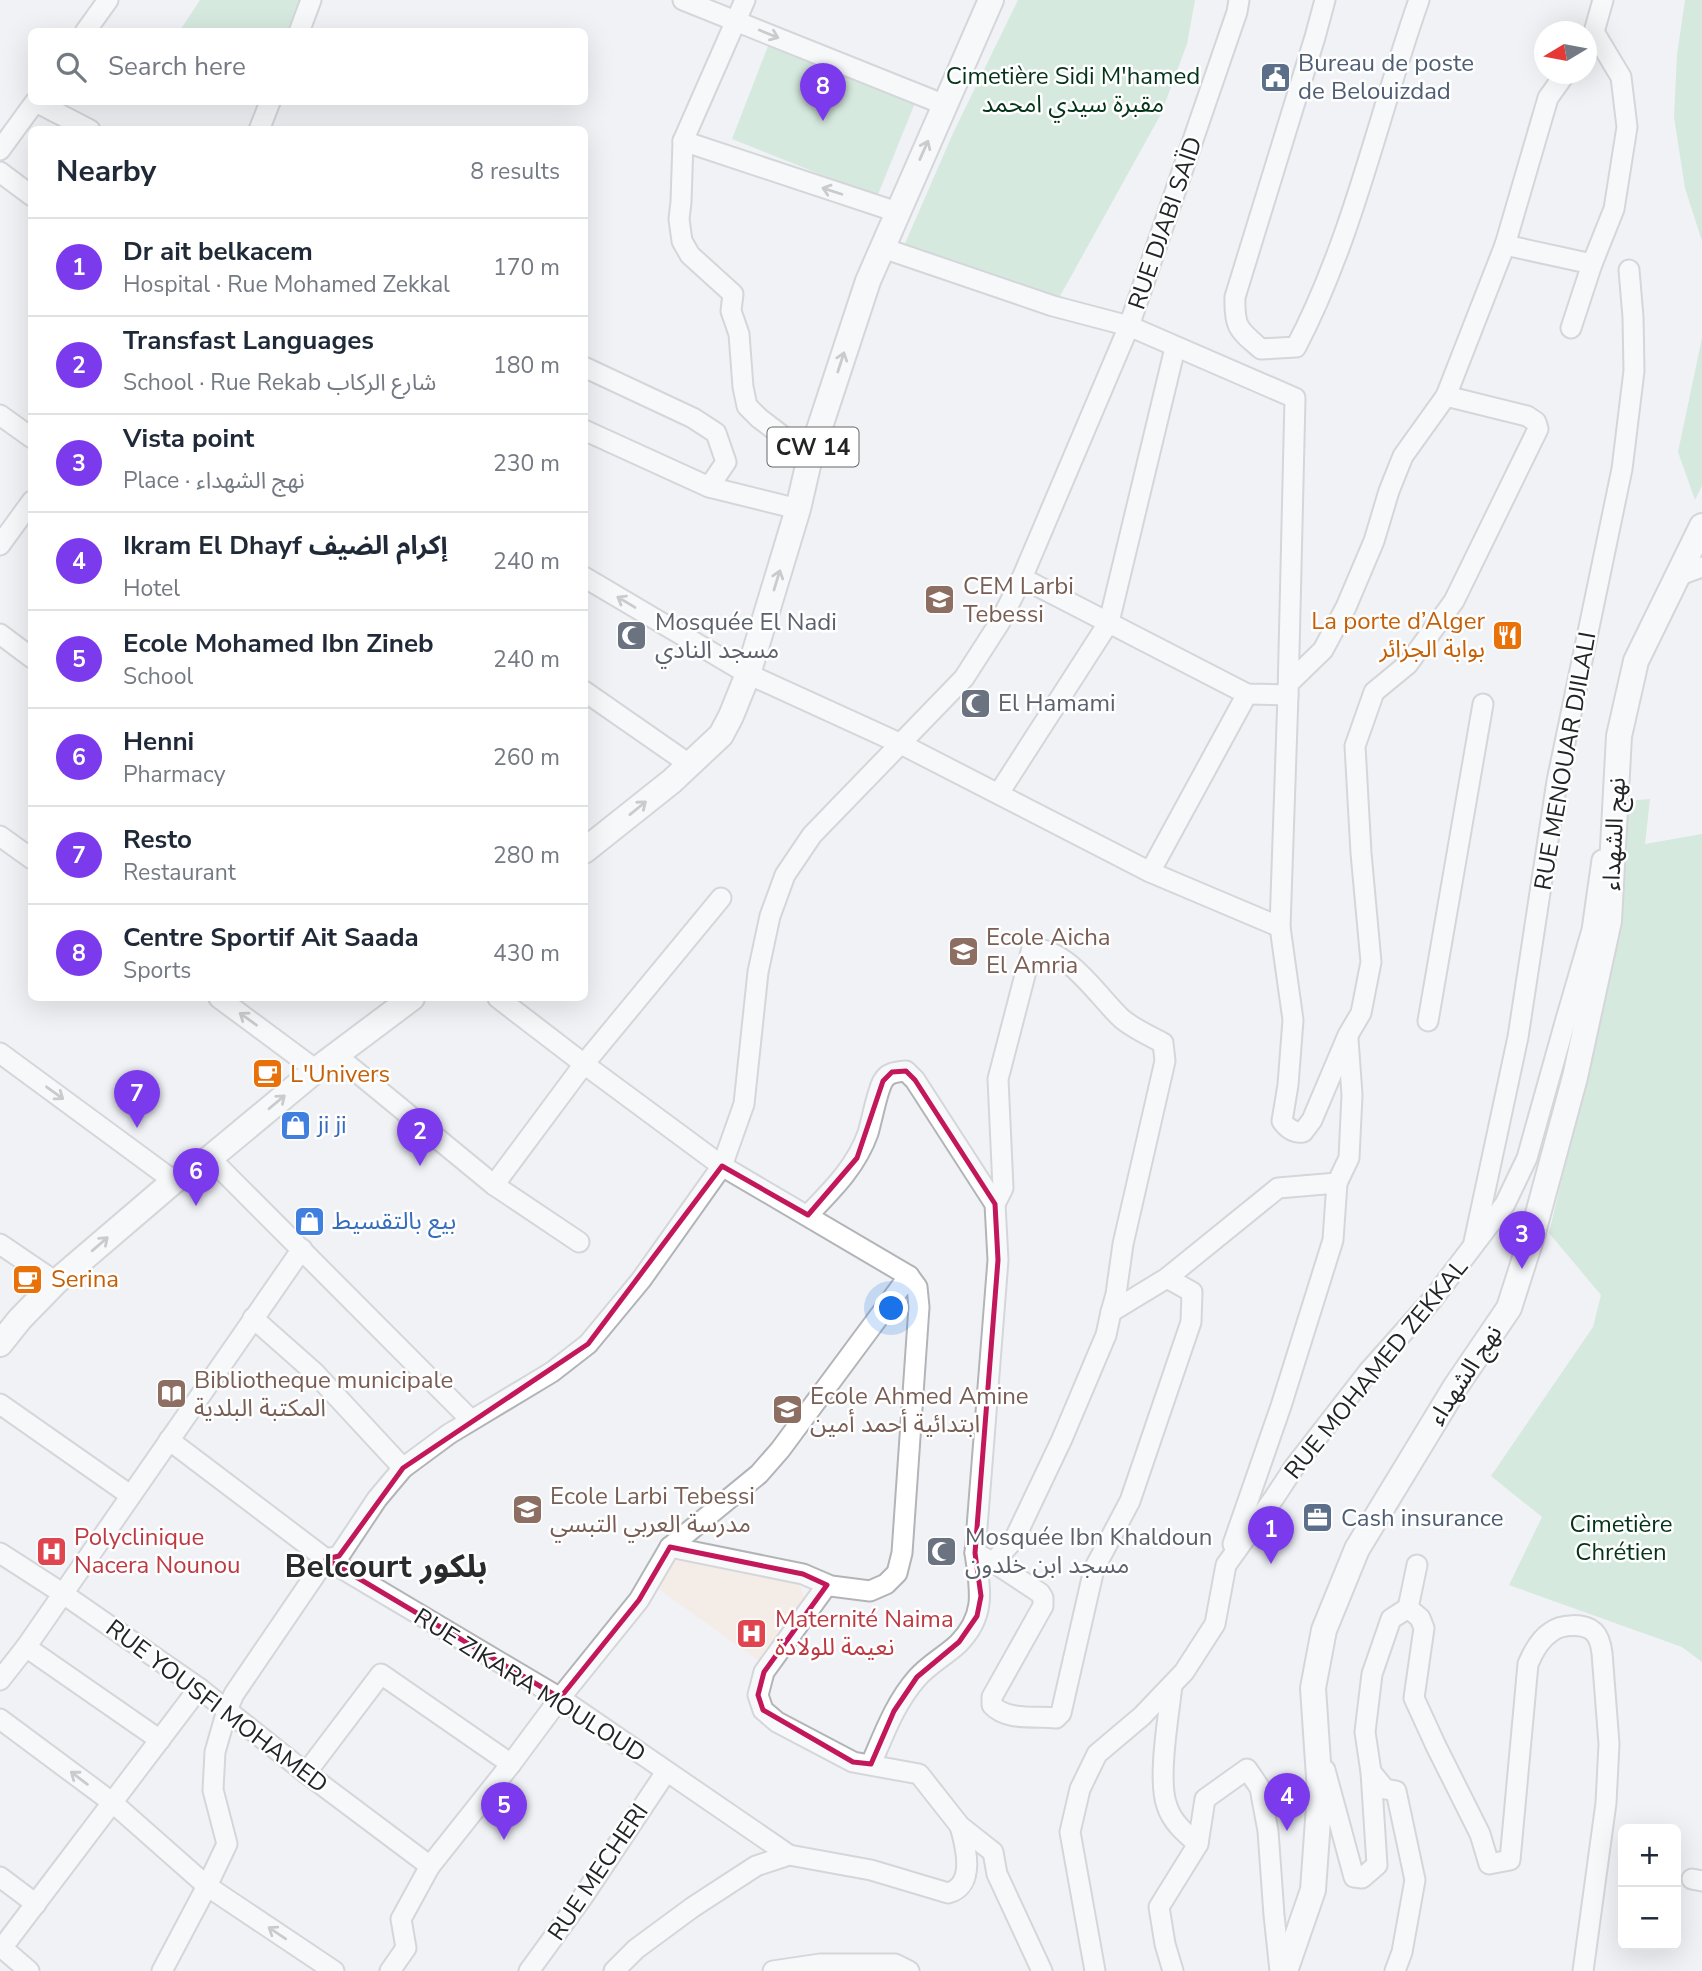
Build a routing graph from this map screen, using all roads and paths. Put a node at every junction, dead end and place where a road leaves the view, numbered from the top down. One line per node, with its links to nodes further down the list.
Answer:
1 (108, 0): 12 (street)
2 (311, 0): 13 (street)
3 (682, 0): 11 (street)
4 (746, 0): 11 (street)
5 (991, 0): 19 (main road, CW 14)
6 (1239, 0): 31 (street, RUE DJABI SAÏD)
7 (1325, 0): 8 (street)
8 (1419, 0)
9 (1603, 0): 10 (street)
10 (1596, 21)
11 (737, 22): 19 (street, one-way to 19); 22 (street)
12 (88, 28)
13 (300, 28)
14 (1597, 46): 29 (street)
15 (1558, 84): 27 (street)
16 (33, 105): 23 (street)
17 (41, 105): 20 (street)
18 (269, 105): 21 (street)
19 (945, 105): 26 (main road, CW 14, one-way to 19)
20 (82, 126)
21 (260, 126)
22 (683, 141): 26 (street, one-way to 22); 39 (street)
23 (0, 150)
24 (0, 172): 25 (street)
25 (28, 193)
26 (897, 212): 28 (main road, CW 14)
27 (1505, 245): 29 (street); 35 (street)
28 (883, 248): 31 (street); 39 (main road, CW 14, one-way to 28)
29 (1592, 264): 32 (street)
30 (1629, 270): 86 (street, RUE MENOUAR DJILALI)
31 (1129, 326): 33 (street); 47 (street, RUE DJABI SAÏD)
32 (1571, 328)
33 (1175, 348): 49 (street); 53 (street)
34 (588, 370): 40 (street)
35 (1446, 396): 53 (street); 71 (street)
36 (0, 415): 38 (street)
37 (588, 432): 40 (street)
38 (28, 435)
39 (810, 457): 42 (main road, CW 14)
40 (709, 487): 42 (street)
41 (28, 506): 44 (street)
42 (798, 509): 52 (main road, CW 14, one-way to 42)
43 (1702, 526): 46 (main road, نهج الشهداء)
44 (0, 545)
45 (1702, 567): 46 (street)
46 (1676, 576): 58 (main road, نهج الشهداء)
47 (1022, 578): 49 (street); 57 (street, RUE DJABI SAÏD)
48 (588, 579): 52 (street, one-way to 48)
49 (1109, 622): 55 (street); 60 (street)
50 (0, 634): 51 (street)
51 (28, 655)
52 (748, 674): 57 (street); 59 (main road, CW 14)
53 (1289, 689): 55 (street); 66 (street)
54 (588, 694): 59 (street)
55 (1247, 694): 64 (street)
56 (1483, 704): 70 (street)
57 (899, 743): 60 (street); 77 (street, RUE DJABI SAÏD)
58 (1618, 762): 86 (street, RUE MOHAMED ZEKKAL); 116 (main road, نهج الشهداء)
59 (689, 765): 62 (main road, CW 14, one-way to 59)
60 (999, 793): 64 (street)
61 (0, 836): 63 (street)
62 (588, 846)
63 (28, 856)
64 (1150, 872): 66 (street)
65 (721, 898): 74 (street)
66 (1280, 927): 71 (street)
67 (223, 1001): 75 (street, one-way to 67)
68 (406, 1001): 73 (main road)
69 (502, 1001): 74 (street)
70 (1428, 1021)
71 (1348, 1035): 79 (street)
72 (0, 1053): 78 (street, one-way to 78)
73 (336, 1055): 75 (main road); 80 (street)
74 (584, 1064): 77 (street); 80 (street)
75 (316, 1070): 76 (main road, one-way to 75)
76 (210, 1158): 78 (main road); 85 (street)
77 (722, 1166): 82 (street); 94 (street, RUE DJABI SAÏD)
78 (174, 1181): 89 (main road, one-way to 78)
79 (1337, 1183): 88 (street); 104 (street)
80 (494, 1185): 83 (street)
81 (995, 1204): 82 (street); 90 (street); 100 (street)
82 (808, 1215): 87 (street)
83 (579, 1242)
84 (0, 1244): 89 (street)
85 (302, 1249): 91 (street); 94 (street)
86 (1472, 1250): 104 (street, RUE MOHAMED ZEKKAL)
87 (909, 1276): 98 (street); 105 (street)
88 (1167, 1278): 90 (street); 102 (street)
89 (56, 1282): 92 (main road)
90 (1111, 1312): 102 (street)
91 (253, 1318): 95 (street); 96 (street)
92 (0, 1344)
93 (0, 1404): 97 (street)
94 (471, 1420): 96 (street, RUE DJABI SAÏD)
95 (169, 1440): 97 (street); 101 (street, RUE ZIKARA MOULOUD)
96 (403, 1468): 101 (street, RUE DJABI SAÏD)
97 (130, 1494): 106 (street)
98 (670, 1547): 105 (street); 112 (street)
99 (0, 1553): 106 (street, RUE YOUSFI MOHAMED)
100 (975, 1553): 102 (street); 118 (street)
101 (326, 1559): 112 (street, RUE ZIKARA MOULOUD); 113 (street, RUE DJABI SAÏD)
102 (993, 1562)
103 (1417, 1564): 107 (street)
104 (1226, 1565): 110 (street, RUE MOHAMED ZEKKAL)
105 (827, 1585): 118 (street)
106 (62, 1593): 108 (street); 111 (street, RUE YOUSFI MOHAMED)
107 (1408, 1608): 120 (street); 144 (street)
108 (26, 1647): 109 (street); 115 (street)
109 (0, 1680)
110 (1172, 1685): 124 (street); 140 (street, RUE MOHAMED ZEKKAL)
111 (199, 1688): 113 (street, RUE YOUSFI MOHAMED); 115 (street)
112 (560, 1698): 117 (street); 119 (street, RUE ZIKARA MOULOUD)
113 (227, 1710): 121 (street, RUE YOUSFI MOHAMED); 128 (street, RUE DJABI SAÏD)
114 (0, 1719): 122 (street, one-way to 114)
115 (160, 1740): 122 (street)
116 (1317, 1743): 120 (street); 142 (main road, نهج الشهداء)
117 (511, 1764): 121 (street); 126 (street)
118 (871, 1764): 123 (street)
119 (666, 1772): 125 (street, RUE ZIKARA MOULOUD); 135 (street, RUE MECHERI)
120 (1371, 1772): 143 (street)
121 (306, 1773): 126 (street, RUE YOUSFI MOHAMED)
122 (113, 1803): 128 (street); 129 (street)
123 (960, 1826): 125 (street); 139 (street)
124 (1198, 1844): 141 (street); 142 (street)
125 (789, 1855): 136 (street)
126 (430, 1866): 134 (street)
127 (0, 1877): 129 (street)
128 (207, 1886): 132 (street, RUE DJABI SAÏD); 133 (street, one-way to 128)
129 (36, 1904): 130 (street)
130 (1, 1947): 131 (street)
131 (29, 1971)
132 (162, 1971)
133 (334, 1971)
134 (390, 1971)
135 (529, 1971)
136 (614, 1971)
137 (773, 1971): 138 (street)
138 (909, 1971)
139 (1042, 1971)
140 (1095, 1971)
141 (1173, 1971)
142 (1283, 1971)
143 (1395, 1971)
144 (1583, 1971)

